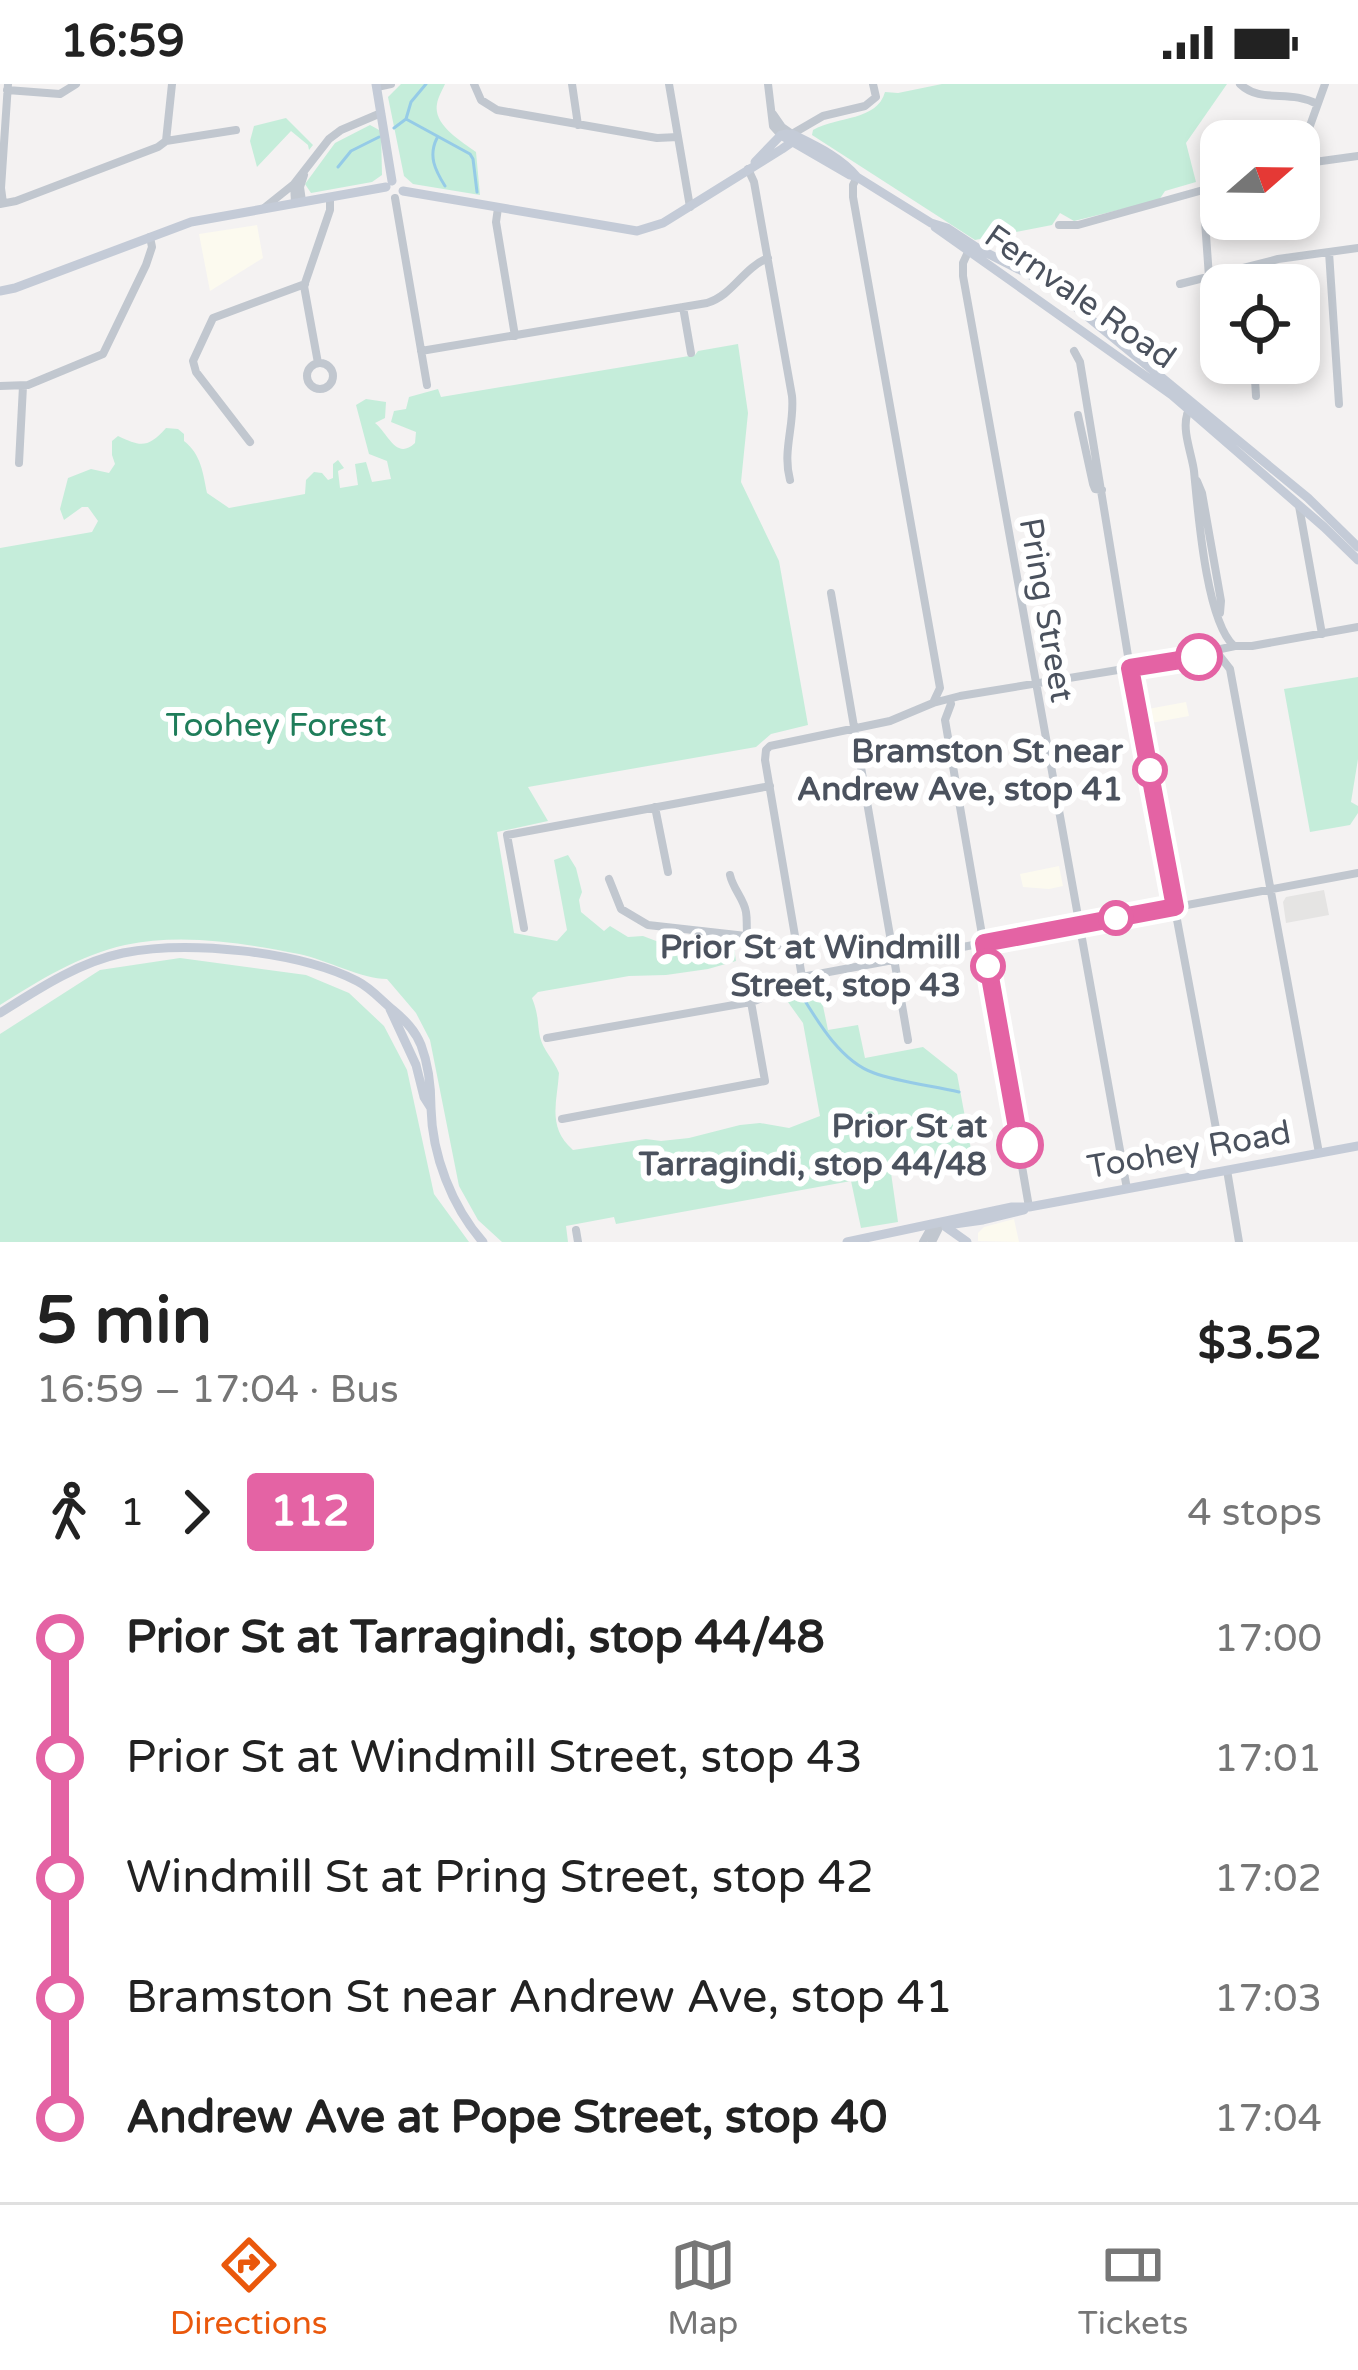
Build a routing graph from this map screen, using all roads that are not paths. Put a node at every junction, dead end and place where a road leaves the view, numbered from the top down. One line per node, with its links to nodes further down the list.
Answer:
1 (76, 84): 11 (street)
2 (172, 84): 21 (street)
3 (392, 84): 10 (street)
4 (572, 84): 17 (street)
5 (669, 84): 19 (street)
6 (768, 84): 20 (street)
7 (874, 84): 20 (street)
8 (1240, 84): 13 (street)
9 (1325, 84): 13 (street)
10 (376, 86): 14 (street)
11 (8, 87): 16 (street)
12 (474, 87): 17 (street)
13 (1317, 104): 15 (street)
14 (381, 113): 25 (street); 28 (street)
15 (1312, 120)
16 (3, 122): 33 (street)
17 (578, 125): 19 (street)
18 (236, 130): 21 (street)
19 (678, 137): 34 (street)
20 (788, 137): 24 (street); 26 (street, Fernvale Road)
21 (166, 141): 33 (street)
22 (1358, 156): 23 (street)
23 (1320, 161)
24 (751, 167): 34 (street); 43 (street)
25 (304, 173): 27 (street); 32 (street)
26 (857, 177): 37 (street, Fernvale Road); 79 (street)
27 (294, 184): 32 (street); 36 (street)
28 (389, 184): 30 (street); 31 (street)
29 (1200, 190): 38 (street)
30 (399, 194): 35 (street); 51 (street)
31 (330, 196): 32 (street); 46 (street)
32 (298, 202): 36 (street)
33 (2, 204)
34 (690, 207): 35 (street)
35 (498, 208): 50 (street)
36 (262, 209): 39 (street)
37 (932, 223): 41 (street, Fernvale Road); 61 (street, Fernvale Road)
38 (1059, 225)
39 (150, 237): 48 (street); 58 (street)
40 (1358, 248): 42 (street)
41 (968, 252): 61 (street, Fernvale Road); 78 (street, Pring Street)
42 (1329, 252): 44 (street); 60 (street)
43 (768, 258): 49 (street); 65 (street)
44 (1261, 264)
45 (1200, 280): 47 (street)
46 (305, 284): 54 (street); 63 (street)
47 (1180, 284)
48 (0, 291)
49 (683, 307): 50 (street); 53 (street)
50 (515, 336): 51 (street)
51 (421, 351): 56 (street)
52 (1074, 351): 66 (street)
53 (691, 353)
54 (318, 363)
55 (1255, 384): 59 (street)
56 (427, 385)
57 (0, 386): 58 (street)
58 (22, 386): 64 (street)
59 (1256, 396)
60 (1339, 404)
61 (1191, 407): 67 (street, Fernvale Road); 68 (street, Fernvale Road); 72 (street)
62 (1078, 415): 66 (street)
63 (250, 442)
64 (20, 463)
65 (790, 479)
66 (1102, 490): 76 (street)
67 (1300, 506): 69 (street, Fernvale Road); 73 (street)
68 (1358, 547)
69 (1358, 560)
70 (832, 593): 83 (street)
71 (1358, 627): 73 (street)
72 (1223, 634): 74 (street); 75 (street)
73 (1322, 634): 74 (street)
74 (1235, 649): 75 (street); 77 (street)
75 (1218, 652): 76 (street); 77 (street)
76 (1130, 668): 78 (street); 91 (street)
77 (1230, 669): 90 (street)
78 (1035, 685): 80 (street); 92 (street, Pring Street)
79 (940, 688): 80 (street); 81 (street)
80 (951, 701): 81 (street); 82 (street)
81 (934, 706): 82 (street); 83 (street)
82 (945, 720): 96 (street)
83 (855, 728): 84 (street); 97 (street)
84 (770, 785): 85 (street); 95 (street)
85 (655, 807): 86 (street); 93 (street)
86 (668, 872)
87 (1358, 873): 90 (street)
88 (730, 875): 94 (street)
89 (609, 878): 94 (street)
90 (1271, 889): 91 (street); 106 (street)
91 (1175, 907): 92 (street); 105 (street)
92 (1079, 925): 96 (street); 108 (street, Pring Street)
93 (524, 928)
94 (746, 936): 95 (street)
95 (796, 943): 98 (street)
96 (984, 943): 97 (street); 109 (street)
97 (894, 960): 98 (street); 102 (street)
98 (802, 977): 99 (street)
99 (751, 1002): 101 (street); 103 (street)
100 (0, 1013): 113 (street)
101 (547, 1038)
102 (908, 1040)
103 (562, 1119)
104 (1358, 1146): 106 (street, Toohey Road)
105 (1220, 1150)
106 (1319, 1153): 107 (street, Toohey Road)
107 (1227, 1170): 108 (street, Toohey Road); 120 (street)
108 (1127, 1189): 109 (street, Toohey Road)
109 (1029, 1207): 110 (street, Toohey Road); 111 (street, Toohey Road)
110 (983, 1220): 111 (street, Toohey Road); 119 (street)
111 (938, 1225): 115 (street, Toohey Road); 116 (street); 117 (street); 118 (street); 119 (street)
112 (577, 1230): 114 (street)
113 (483, 1242)
114 (578, 1242)
115 (847, 1242)
116 (923, 1242)
117 (932, 1242)
118 (950, 1242)
119 (969, 1242)
120 (1239, 1242)

